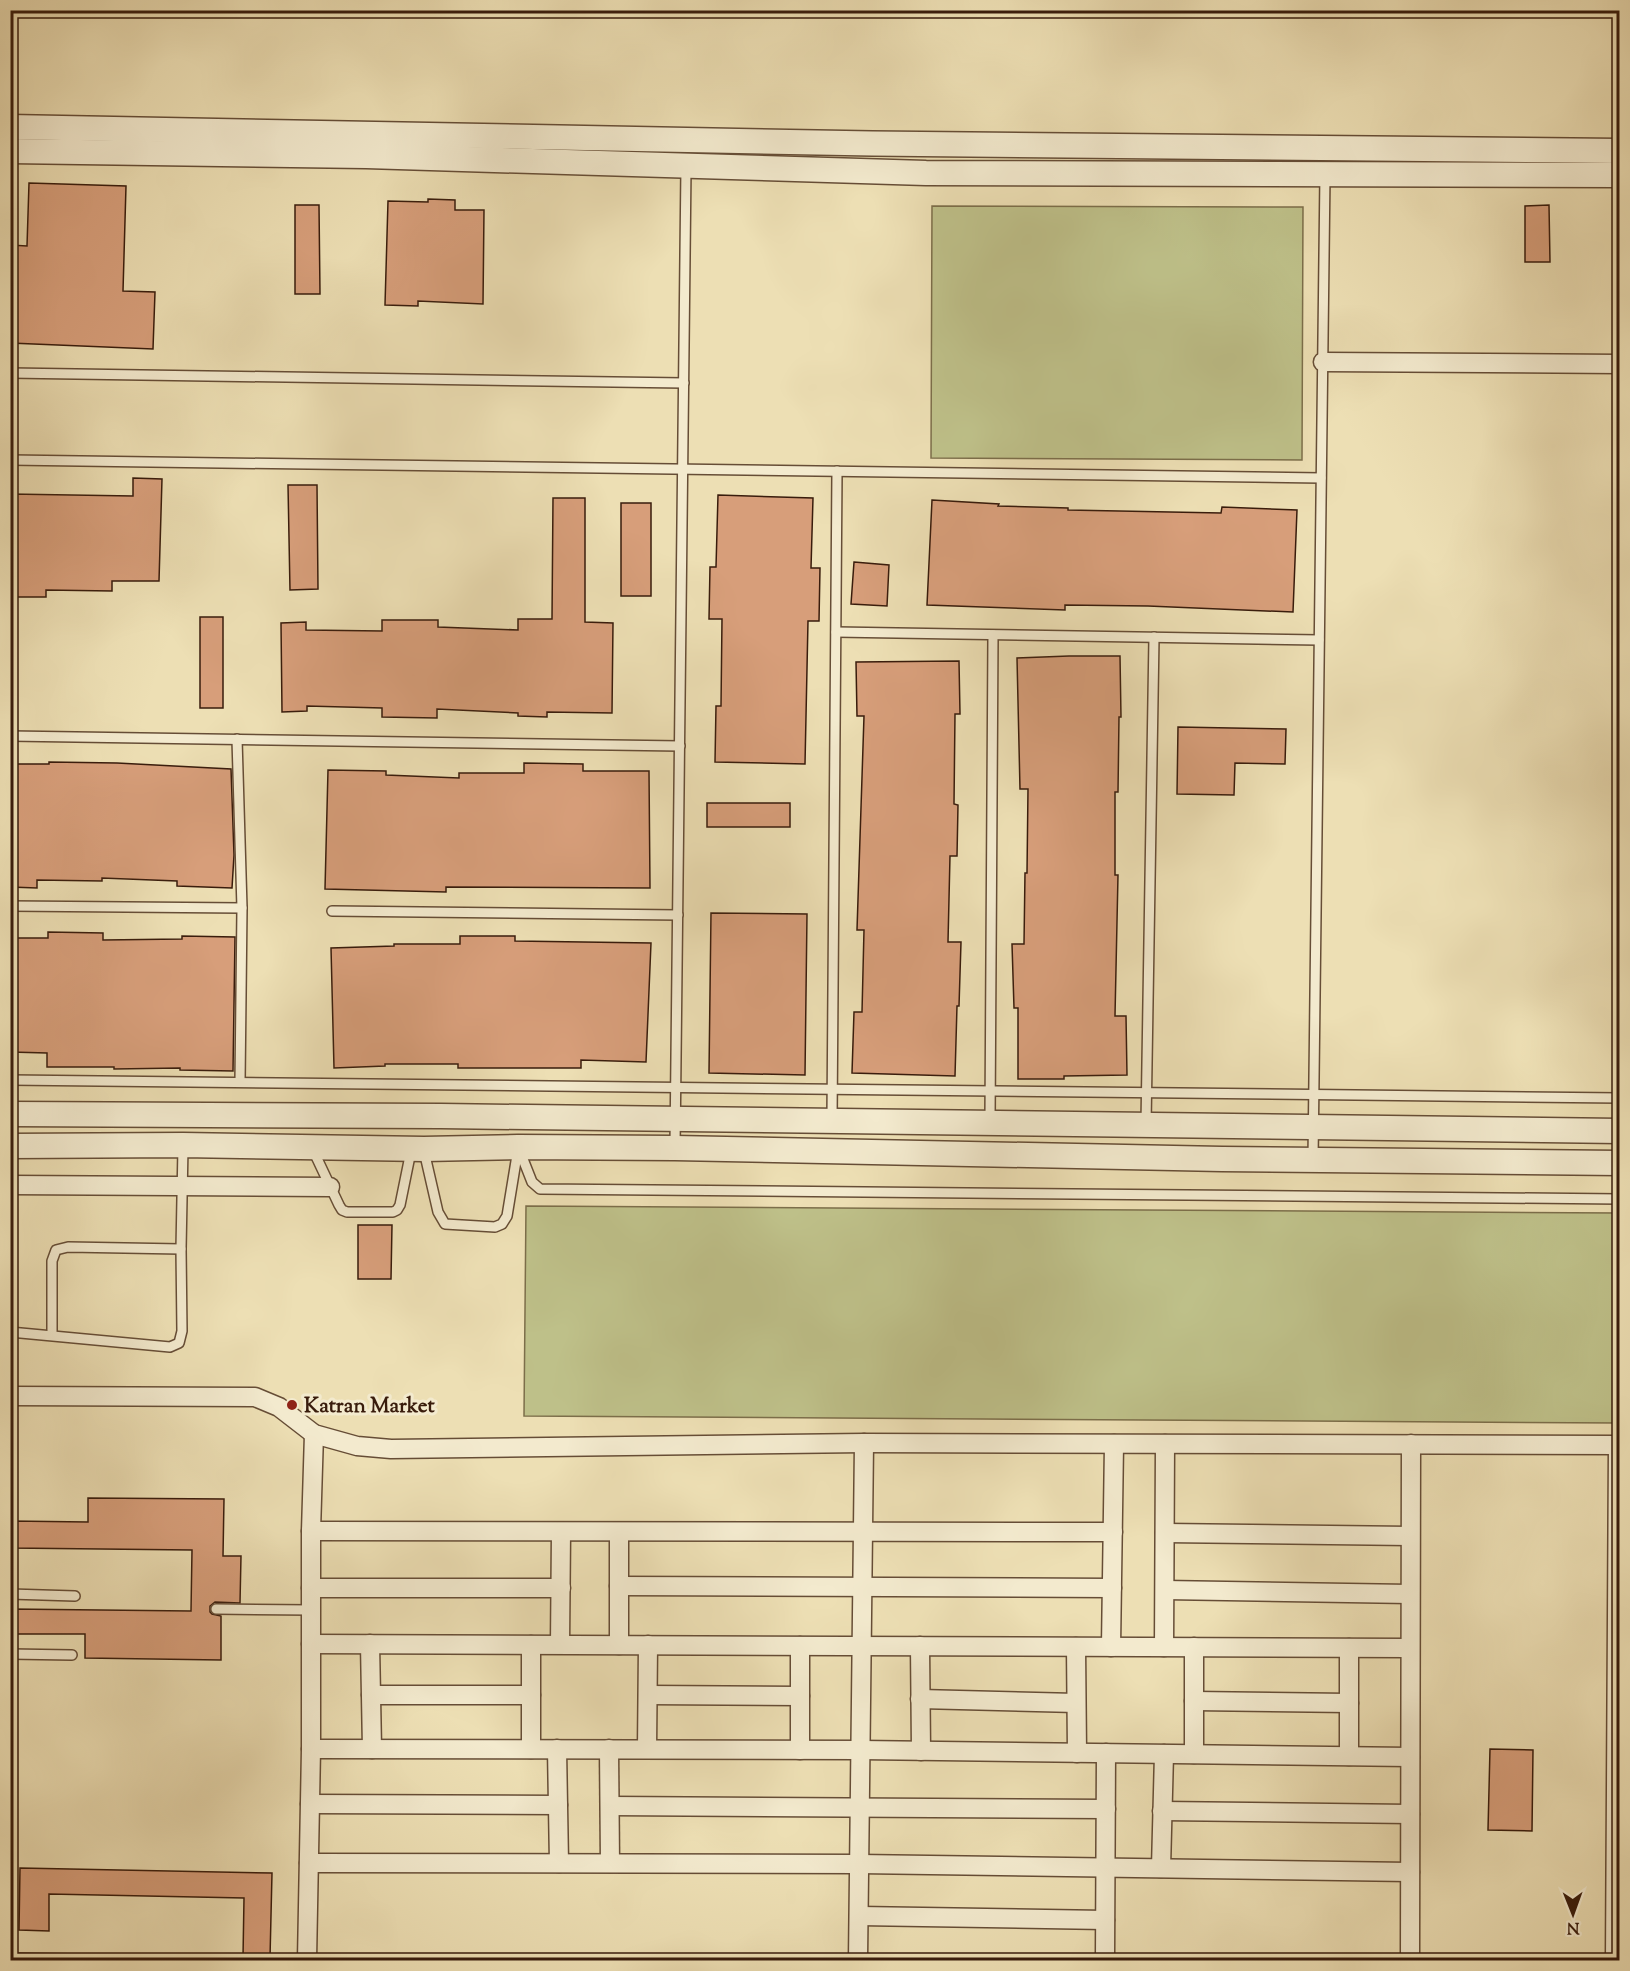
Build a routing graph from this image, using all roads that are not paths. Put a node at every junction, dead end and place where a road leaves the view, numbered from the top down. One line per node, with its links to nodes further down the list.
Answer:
1 (10, 127): 4 (street)
2 (10, 151): 4 (street)
3 (1620, 151): 5 (street)
4 (686, 153): 5 (street); 10 (lane)
5 (1325, 161): 6 (street); 7 (lane)
6 (1620, 175)
7 (1323, 362): 8 (street); 14 (lane)
8 (1620, 364)
9 (10, 373): 10 (lane)
10 (684, 383): 12 (lane)
11 (10, 460): 12 (lane)
12 (683, 470): 13 (lane); 21 (lane)
13 (837, 471): 14 (lane); 15 (lane)
14 (1321, 478): 18 (lane)
15 (836, 632): 16 (lane); 29 (lane)
16 (993, 634): 17 (lane); 30 (lane)
17 (1154, 637): 18 (lane); 31 (lane)
18 (1319, 640): 32 (lane)
19 (10, 736): 20 (lane)
20 (237, 739): 21 (lane); 23 (lane)
21 (680, 746): 25 (lane)
22 (10, 906): 23 (lane)
23 (242, 908): 27 (lane)
24 (332, 911): 25 (lane)
25 (678, 915): 28 (lane)
26 (10, 1080): 27 (lane)
27 (240, 1082): 28 (lane)
28 (675, 1087): 29 (lane); 35 (lane)
29 (832, 1089): 30 (lane); 36 (lane)
30 (990, 1090): 31 (lane); 37 (lane)
31 (1146, 1092): 32 (lane); 38 (lane)
32 (1314, 1094): 33 (lane); 39 (lane)
33 (1620, 1098)
34 (10, 1114): 35 (street)
35 (676, 1119): 36 (street); 46 (lane)
36 (832, 1121): 37 (street)
37 (990, 1123): 38 (street)
38 (1146, 1126): 39 (street)
39 (1314, 1128): 40 (street); 47 (lane)
40 (1620, 1131)
41 (183, 1145): 42 (street); 43 (street); 50 (lane)
42 (10, 1146)
43 (312, 1147): 45 (street); 51 (lane)
44 (518, 1147): 45 (street); 45 (lane); 46 (street); 52 (lane)
45 (418, 1148): 51 (lane)
46 (675, 1148): 47 (street)
47 (1313, 1160): 48 (street)
48 (1620, 1163)
49 (10, 1185): 50 (street)
50 (182, 1187): 51 (street); 53 (lane)
51 (330, 1187)
52 (1620, 1199)
53 (181, 1249): 55 (lane); 55 (lane)
54 (10, 1332): 55 (lane)
55 (52, 1335)
56 (10, 1396): 57 (street)
57 (314, 1434): 58 (street); 64 (street)
58 (864, 1443): 59 (street); 68 (street)
59 (1114, 1443): 60 (street); 67 (street)
60 (1165, 1444): 61 (street); 69 (street)
61 (1411, 1444): 62 (street); 70 (street)
62 (1619, 1445): 63 (street)
63 (1619, 1528): 71 (street)
64 (311, 1532): 65 (street); 74 (street)
65 (561, 1532): 66 (street); 75 (street)
66 (619, 1532): 68 (street); 72 (street)
67 (1113, 1532): 68 (street); 76 (street)
68 (863, 1533): 73 (street)
69 (1165, 1533): 70 (street); 77 (street)
70 (1410, 1536): 78 (street)
71 (1618, 1581): 83 (street)
72 (619, 1586): 73 (street); 88 (street)
73 (862, 1586): 76 (street); 91 (street)
74 (311, 1588): 75 (street); 82 (street)
75 (561, 1588): 86 (street)
76 (1112, 1588): 94 (street)
77 (1165, 1590): 78 (street); 95 (street)
78 (1410, 1593): 98 (street)
79 (10, 1594): 80 (lane)
80 (75, 1596)
81 (216, 1609): 82 (lane)
82 (311, 1610): 84 (street)
83 (1618, 1639): 117 (street)
84 (311, 1644): 85 (street); 109 (street)
85 (370, 1644): 87 (street); 101 (street)
86 (560, 1644): 87 (street); 88 (street)
87 (531, 1645): 102 (street)
88 (619, 1645): 89 (street)
89 (648, 1645): 90 (street); 103 (street)
90 (800, 1646): 91 (street); 104 (street)
91 (861, 1646): 92 (street); 116 (street)
92 (920, 1646): 93 (street); 105 (street)
93 (1076, 1647): 94 (street); 107 (street)
94 (1112, 1647): 95 (street)
95 (1164, 1647): 96 (street)
96 (1194, 1647): 97 (street); 106 (street)
97 (1349, 1648): 98 (street); 108 (street)
98 (1409, 1648): 124 (street)
99 (10, 1654): 100 (lane)
100 (72, 1655)
101 (371, 1695): 102 (street); 110 (street)
102 (531, 1695): 111 (street)
103 (648, 1695): 104 (street); 114 (street)
104 (800, 1696): 115 (street)
105 (920, 1699): 107 (street); 118 (street)
106 (1194, 1701): 108 (street); 122 (street)
107 (1076, 1703): 119 (street)
108 (1349, 1703): 123 (street)
109 (311, 1749): 110 (street); 125 (street)
110 (372, 1749): 111 (street)
111 (531, 1749): 112 (street)
112 (557, 1749): 113 (street); 126 (street)
113 (609, 1749): 114 (street); 127 (street)
114 (647, 1749): 115 (street)
115 (800, 1750): 116 (street)
116 (861, 1750): 118 (street); 128 (street)
117 (1618, 1750): 129 (street)
118 (921, 1751): 119 (street)
119 (1077, 1752): 120 (street)
120 (1106, 1753): 121 (street); 130 (street)
121 (1164, 1754): 122 (street); 131 (street)
122 (1194, 1754): 123 (street)
123 (1349, 1756): 124 (street)
124 (1410, 1757): 132 (street)
125 (310, 1804): 126 (street); 133 (street)
126 (558, 1805): 134 (street)
127 (610, 1806): 128 (street); 135 (street)
128 (860, 1807): 130 (street); 136 (street)
129 (1618, 1807): 139 (street)
130 (1106, 1809): 137 (street)
131 (1162, 1811): 132 (street); 138 (street)
132 (1410, 1814): 140 (street)
133 (309, 1863): 134 (street); 145 (street)
134 (559, 1863): 135 (street)
135 (610, 1863): 136 (street)
136 (860, 1864): 137 (street); 141 (street)
137 (1105, 1868): 138 (street); 142 (street)
138 (1161, 1868): 140 (street)
139 (1617, 1870): 149 (street)
140 (1410, 1872): 148 (street)
141 (859, 1917): 142 (street); 146 (street)
142 (1105, 1920): 147 (street)
143 (10, 1958): 144 (lane)
144 (126, 1960)
145 (307, 1960)
146 (858, 1960)
147 (1105, 1960)
148 (1410, 1960)
149 (1615, 1960)

